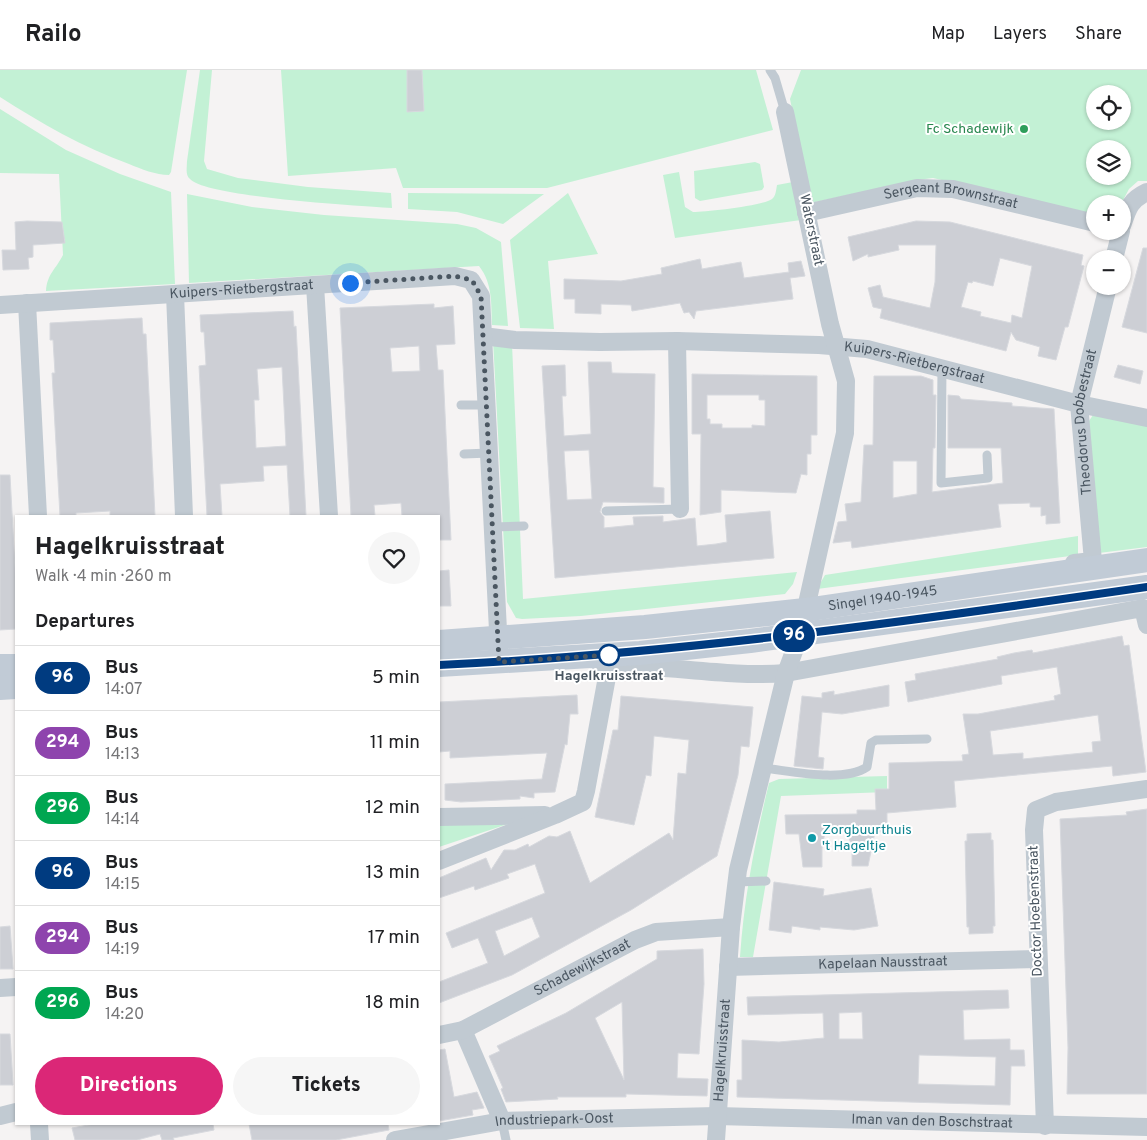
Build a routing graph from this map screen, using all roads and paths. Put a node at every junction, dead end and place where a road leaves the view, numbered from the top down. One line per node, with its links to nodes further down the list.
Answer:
1 (770, 70): 2 (lane)
2 (785, 112): 5 (street, Waterstraat)
3 (1147, 192): 4 (street)
4 (1131, 204)
5 (806, 213): 6 (street, Sergeant Brownstraat); 14 (street, Waterstraat)
6 (1086, 221)
7 (315, 285): 8 (street, Kuipers-Rietbergstraat); 12 (street, Kuipers-Rietbergstraat); 27 (street)
8 (175, 294): 10 (street, Kuipers-Rietbergstraat); 26 (street)
9 (1106, 295): 16 (street, Theodorus Dobbestraat)
10 (27, 303): 11 (street, Kuipers-Rietbergstraat); 25 (street)
11 (0, 305)
12 (483, 336): 13 (street, Kuipers-Rietbergstraat); 18 (street)
13 (677, 341): 14 (street, Kuipers-Rietbergstraat); 23 (street)
14 (837, 346): 15 (street, Kuipers-Rietbergstraat); 32 (street, Hagelkruisstraat)
15 (942, 368): 16 (street, Kuipers-Rietbergstraat); 22 (lane)
16 (1079, 404): 19 (street, Kuipers-Rietbergstraat); 30 (street, Theodorus Dobbestraat)
17 (461, 405): 18 (lane)
18 (486, 405): 20 (street)
19 (1147, 418)
20 (489, 453): 21 (lane); 29 (street)
21 (464, 454)
22 (987, 454)
23 (680, 509): 24 (lane)
24 (606, 511)
25 (38, 515)
26 (184, 515)
27 (329, 515)
28 (524, 526): 29 (lane)
29 (492, 527): 37 (street)
30 (1093, 560): 32 (street, Singel 1940-1945)
31 (1147, 560): 32 (main road, Singel 1940-1945)
32 (806, 604): 35 (street, Hagelkruisstraat); 37 (main road, Singel 1940-1945)
33 (1146, 607): 35 (main road, Singel 1940-1945); 44 (street, Singel 1940-1945)
34 (440, 632): 37 (street, Singel 1940-1945)
35 (800, 635): 37 (main road, Singel 1940-1945); 44 (street, Hagelkruisstraat)
36 (440, 642): 37 (main road, Singel 1940-1945)
37 (498, 643): 40 (main road, Singel 1940-1945)
38 (15, 655): 39 (street)
39 (0, 656)
40 (440, 665)
41 (0, 666): 42 (main road)
42 (15, 666)
43 (609, 666): 44 (street, Singel 1940-1945); 45 (street, Singel 1940-1945); 53 (street)
44 (786, 673): 51 (street, Hagelkruisstraat)
45 (440, 676)
46 (15, 687): 47 (main road)
47 (0, 688)
48 (15, 697): 49 (street)
49 (0, 698)
50 (927, 739): 51 (lane)
51 (763, 768): 57 (street, Hagelkruisstraat)
52 (1147, 789): 59 (street, Doctor Hoebenstraat)
53 (555, 815): 54 (street); 55 (street)
54 (440, 817)
55 (440, 860)
56 (766, 881): 57 (lane)
57 (737, 882): 58 (street, Hagelkruisstraat)
58 (731, 927): 60 (street, Hagelkruisstraat); 63 (street, Schadewijkstraat)
59 (1037, 959): 60 (street, Kapelaan Nausstraat); 70 (street, Doctor Hoebenstraat)
60 (728, 967): 67 (street, Hagelkruisstraat)
61 (15, 987): 62 (street)
62 (0, 988)
63 (463, 1030): 64 (street, Schadewijkstraat); 68 (street)
64 (440, 1035)
65 (15, 1112): 66 (street)
66 (0, 1116)
67 (717, 1116): 68 (street, Industriepark-Oost); 70 (street, Iman van den Boschstraat); 75 (street, Hagelkruisstraat)
68 (502, 1121): 73 (street, Industriepark-Oost); 74 (lane)
69 (39, 1125): 72 (street)
70 (1045, 1126): 71 (street, Iman van den Boschstraat)
71 (1147, 1127)
72 (40, 1140)
73 (394, 1140)
74 (506, 1140)
75 (716, 1140)

